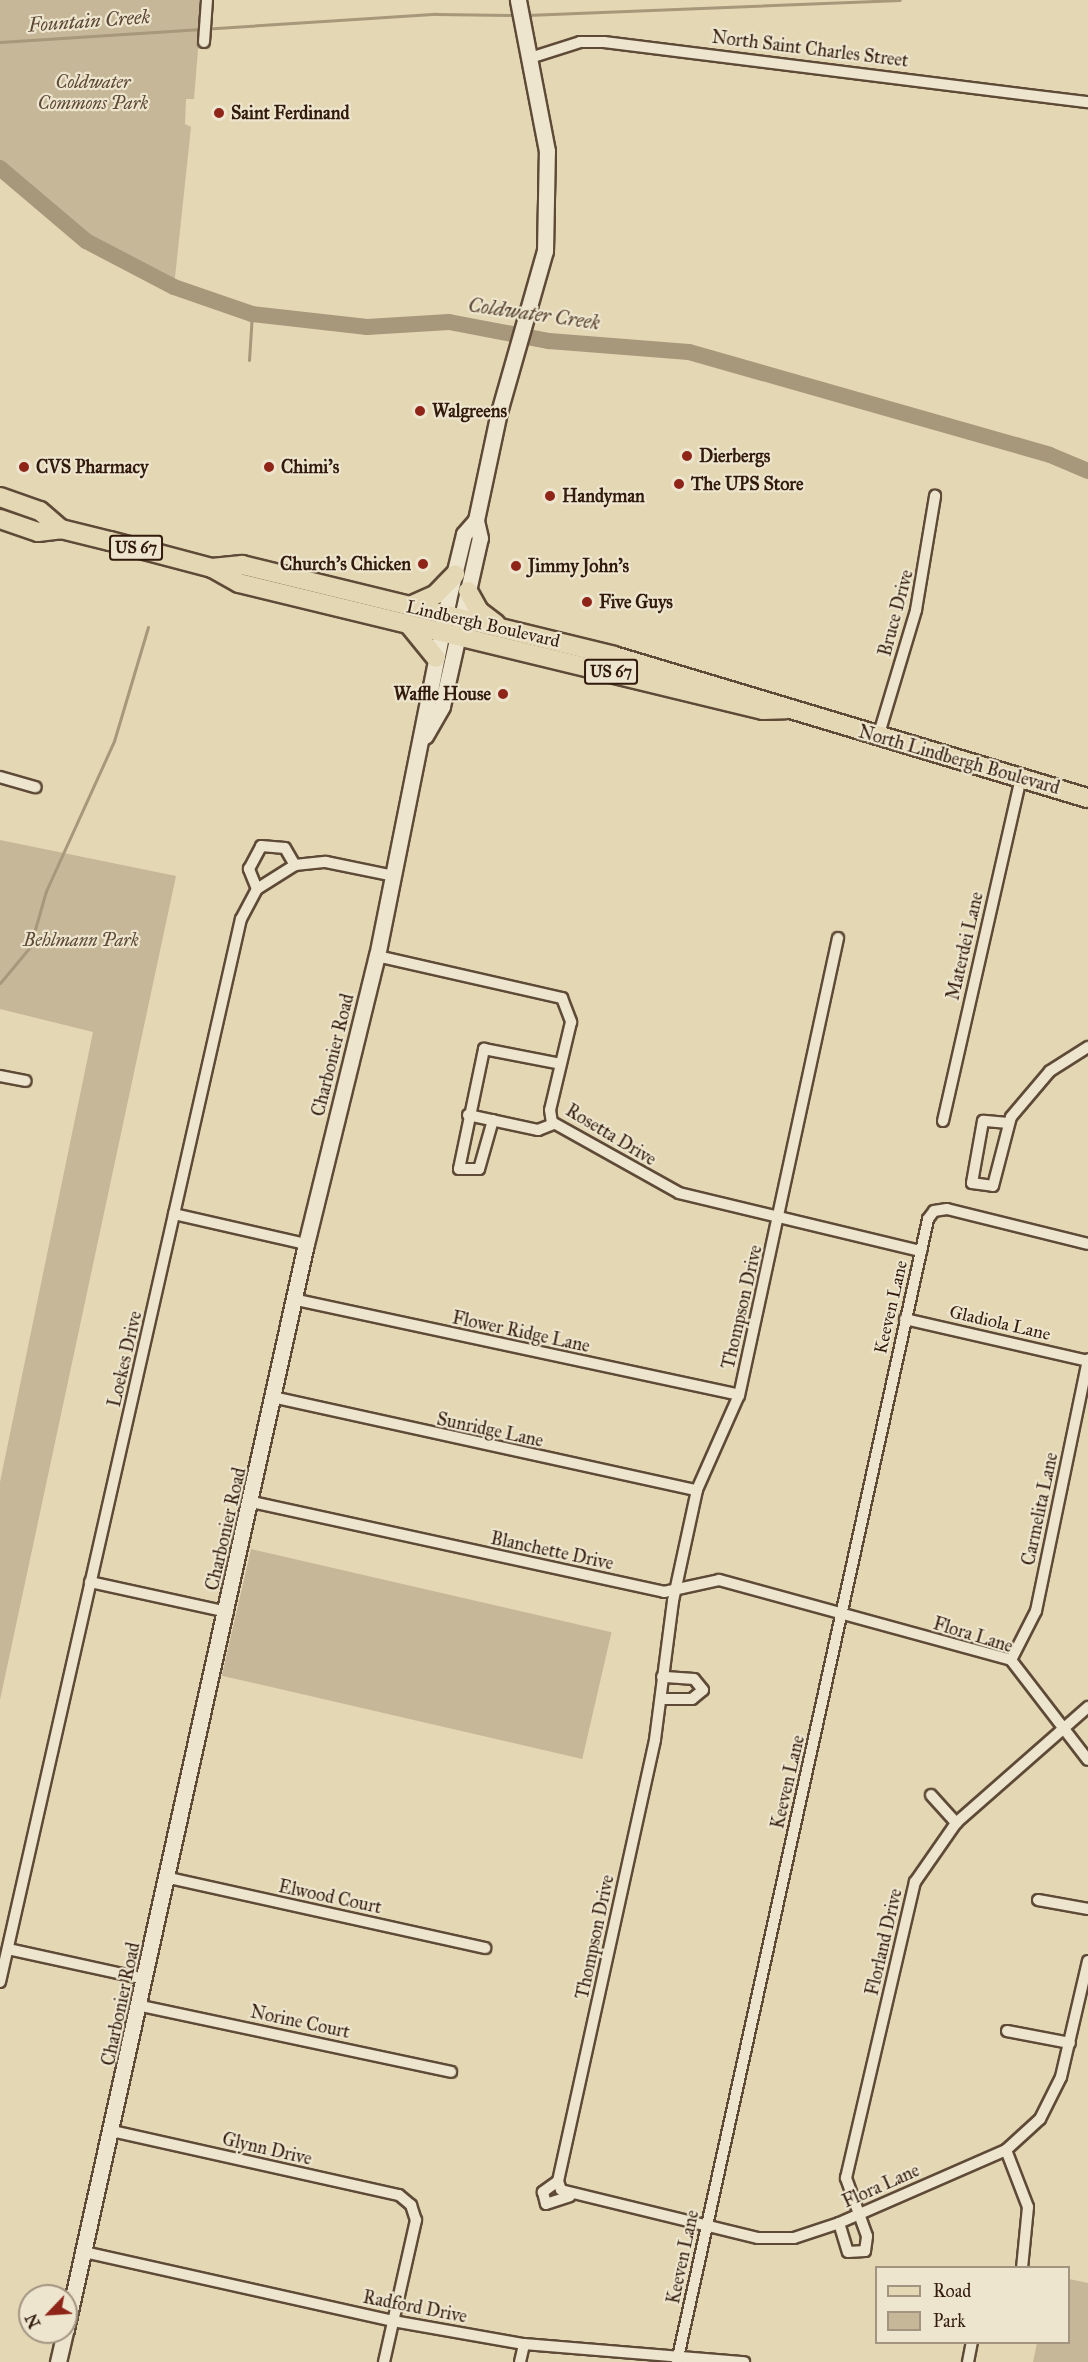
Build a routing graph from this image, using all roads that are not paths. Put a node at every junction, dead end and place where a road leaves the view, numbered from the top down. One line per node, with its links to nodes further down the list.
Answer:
1 (207, 0): 3 (street)
2 (518, 1): 4 (main road)
3 (204, 42)
4 (528, 53): 5 (street, North Saint Charles Street); 9 (main road)
5 (1088, 102)
6 (935, 496): 19 (street, Bruce Drive)
7 (0, 497): 10 (main road, Lindbergh Boulevard / US 67)
8 (0, 519): 10 (main road, Lindbergh Boulevard / US 67)
9 (476, 520): 11 (main road); 12 (main road)
10 (61, 530): 13 (main road, Lindbergh Boulevard / US 67)
11 (455, 574): 13 (main road); 14 (main road)
12 (468, 591): 14 (main road); 15 (main road)
13 (408, 615): 14 (main road, Lindbergh Boulevard / US 67); 16 (main road)
14 (452, 625): 15 (main road, Lindbergh Boulevard / US 67); 16 (main road, Charbonier Road); 17 (main road, Lindbergh Boulevard / US 67); 20 (main road, Charbonier Road)
15 (500, 627): 17 (main road, Lindbergh Boulevard / US 67)
16 (436, 658): 20 (main road, Charbonier Road)
17 (786, 709): 18 (main road, Lindbergh Boulevard / US 67)
18 (830, 722): 19 (main road, North Lindbergh Boulevard / US 67)
19 (878, 737): 22 (main road, North Lindbergh Boulevard / US 67)
20 (423, 738): 26 (main road, Charbonier Road)
21 (0, 777): 23 (street)
22 (1022, 778): 24 (main road, North Lindbergh Boulevard / US 67); 36 (street, Materdei Lane)
23 (36, 787)
24 (1088, 798)
25 (295, 866): 26 (street, Loekes Drive); 27 (street, Loekes Drive); 27 (street)
26 (394, 876): 29 (main road, Charbonier Road)
27 (258, 889): 39 (street, Loekes Drive)
28 (838, 938): 40 (street, Thompson Drive)
29 (377, 956): 31 (street, Rosetta Drive); 41 (main road, Charbonier Road)
30 (1088, 1047): 37 (street)
31 (561, 1064): 34 (street); 38 (street, Rosetta Drive)
32 (0, 1076): 33 (street)
33 (26, 1082)
34 (468, 1115): 35 (street); 35 (street)
35 (493, 1120): 38 (street)
36 (943, 1121)
37 (1008, 1123): 37 (street)
38 (554, 1124): 40 (street, Rosetta Drive)
39 (174, 1214): 41 (street); 51 (street, Loekes Drive)
40 (780, 1216): 43 (street, Rosetta Drive); 47 (street, Thompson Drive)
41 (306, 1244): 44 (main road, Charbonier Road)
42 (1088, 1244): 43 (street, Keeven Lane)
43 (921, 1251): 45 (street, Keeven Lane)
44 (297, 1300): 47 (street, Flower Ridge Lane); 48 (main road, Charbonier Road)
45 (906, 1318): 46 (street, Gladiola Lane); 53 (street, Keeven Lane)
46 (1088, 1360): 55 (street, Carmelita Lane)
47 (739, 1395): 49 (street, Thompson Drive)
48 (276, 1398): 49 (street, Sunridge Lane); 50 (main road, Charbonier Road)
49 (697, 1491): 52 (street, Thompson Drive)
50 (252, 1502): 52 (street, Blanchette Drive); 54 (main road, Charbonier Road)
51 (90, 1582): 54 (street); 67 (street, Loekes Drive)
52 (676, 1587): 53 (street, Blanchette Drive); 56 (street, Thompson Drive)
53 (843, 1611): 55 (street, Flora Lane); 80 (street, Keeven Lane)
54 (228, 1612): 63 (main road, Charbonier Road)
55 (1011, 1660): 59 (street, Flora Lane)
56 (662, 1677): 57 (street, Thompson Drive); 57 (street)
57 (661, 1699): 77 (street, Thompson Drive)
58 (1088, 1707): 59 (street, Florland Drive)
59 (1066, 1726): 60 (street, Flora Lane); 62 (street, Florland Drive)
60 (1088, 1760)
61 (931, 1796): 62 (street)
62 (956, 1823): 78 (street, Florland Drive)
63 (169, 1878): 66 (street, Elwood Court); 69 (main road, Charbonier Road)
64 (1038, 1900): 65 (street)
65 (1088, 1909)
66 (485, 1948)
67 (8, 1949): 69 (street); 70 (street, Loekes Drive)
68 (1088, 1961): 73 (street, Flora Lane)
69 (146, 1979): 71 (main road, Charbonier Road)
70 (0, 1982)
71 (141, 2006): 74 (street, Norine Court); 75 (main road, Charbonier Road)
72 (1007, 2031): 73 (street)
73 (1070, 2043): 76 (street, Flora Lane)
74 (451, 2072)
75 (112, 2132): 81 (main road, Charbonier Road); 84 (street, Glynn Drive)
76 (1006, 2150): 78 (street, Flora Lane); 82 (street)
77 (563, 2189): 80 (street, Flora Lane)
78 (855, 2215): 79 (street, Flora Lane); 79 (street, Florland Drive)
79 (839, 2223): 80 (street, Flora Lane)
80 (706, 2227): 88 (street, Keeven Lane)
81 (84, 2252): 83 (main road, Charbonier Road); 84 (street, Radford Drive)
82 (1022, 2266)
83 (77, 2284)
84 (393, 2321): 86 (street, Radford Drive); 90 (street)
85 (62, 2344): 89 (main road, Charbonier Road)
86 (524, 2344): 88 (street, Radford Drive); 91 (street)
87 (972, 2344): 93 (street)
88 (677, 2358): 92 (street, Radford Drive)
89 (58, 2362)
90 (384, 2362)
91 (520, 2362)
92 (744, 2362)
93 (968, 2362)

